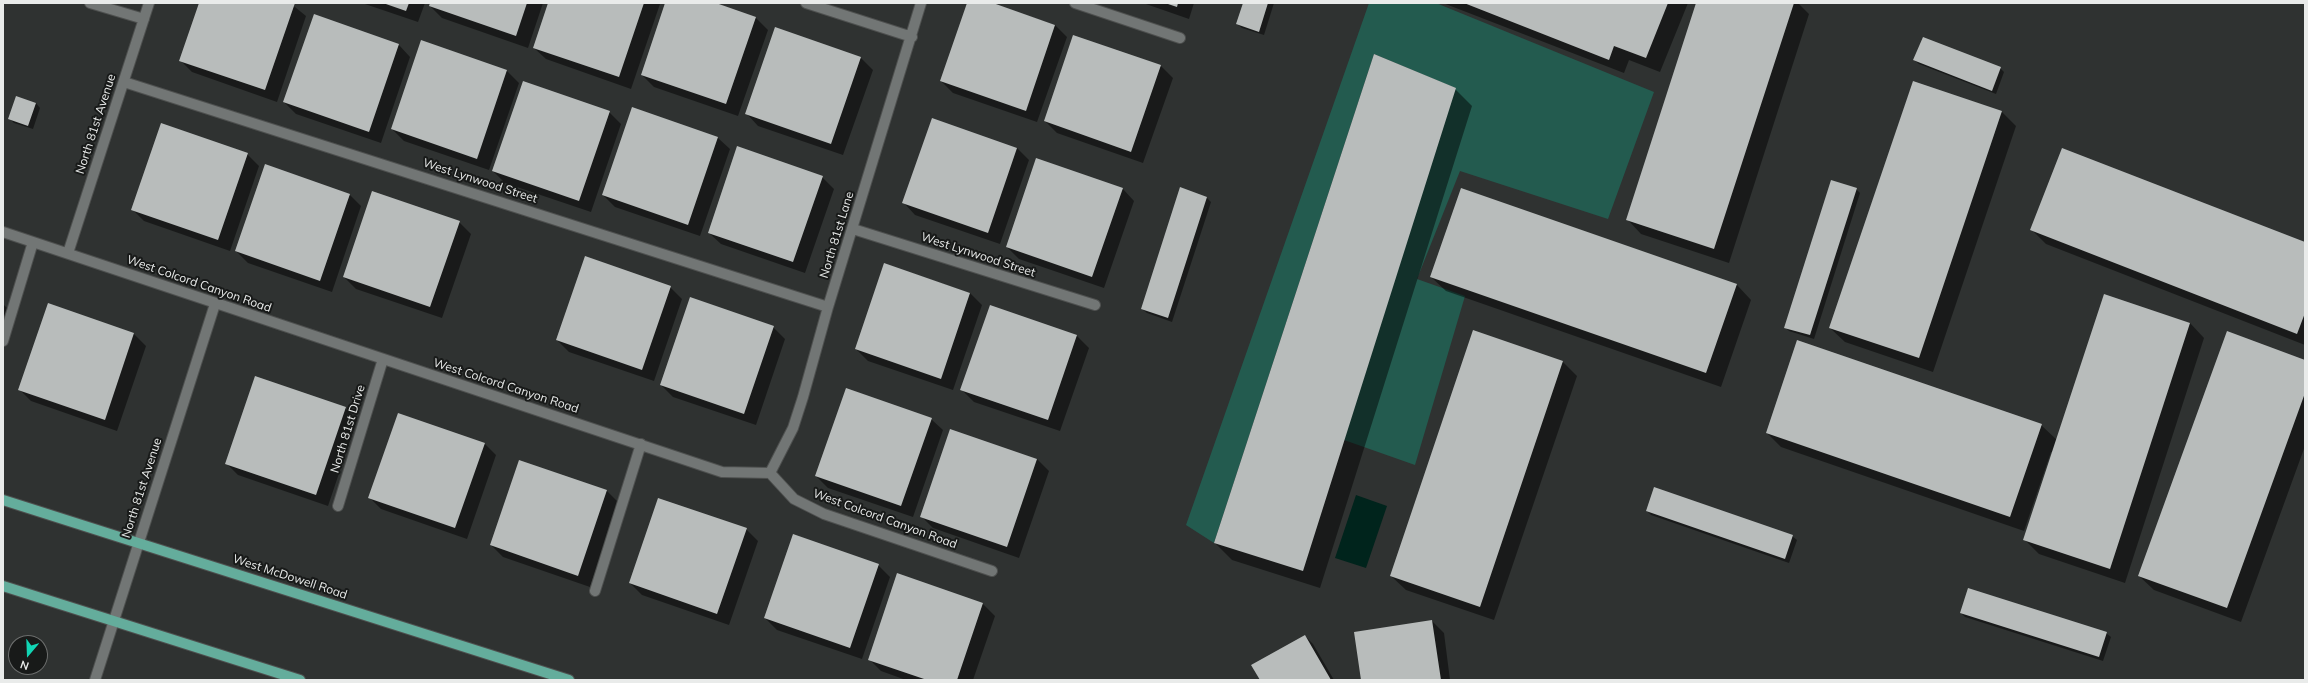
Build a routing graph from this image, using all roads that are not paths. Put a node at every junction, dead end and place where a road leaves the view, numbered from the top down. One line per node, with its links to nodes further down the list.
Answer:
1 (90, 3): 6 (street)
2 (149, 3): 6 (street, North 81st Avenue)
3 (806, 3): 7 (street)
4 (922, 3): 7 (street, North 81st Lane)
5 (1075, 3): 8 (street)
6 (144, 19): 9 (street, North 81st Avenue)
7 (912, 37): 10 (street, North 81st Lane)
8 (1180, 38)
9 (124, 82): 13 (street, North 81st Avenue); 16 (street, West Lynwood Street)
10 (853, 229): 15 (street, West Lynwood Street); 16 (street, North 81st Lane)
11 (3, 232): 12 (street, West Colcord Canyon Road)
12 (33, 242): 13 (street, West Colcord Canyon Road); 17 (street)
13 (68, 253): 14 (street, West Colcord Canyon Road)
14 (215, 304): 18 (street, West Colcord Canyon Road); 23 (street, North 81st Avenue)
15 (1095, 305)
16 (828, 307): 20 (street, North 81st Lane)
17 (3, 341)
18 (384, 359): 19 (street, West Colcord Canyon Road); 22 (street, North 81st Drive)
19 (641, 444): 20 (street, West Colcord Canyon Road); 26 (street)
20 (770, 472): 24 (street, West Colcord Canyon Road)
21 (3, 500): 23 (main road, West McDowell Road)
22 (338, 506)
23 (139, 542): 27 (street, North 81st Avenue); 30 (main road, West McDowell Road)
24 (992, 571)
25 (3, 586): 27 (main road)
26 (595, 591)
27 (113, 621): 28 (street, North 81st Avenue); 29 (main road)
28 (95, 680)
29 (300, 680)
30 (569, 680)

